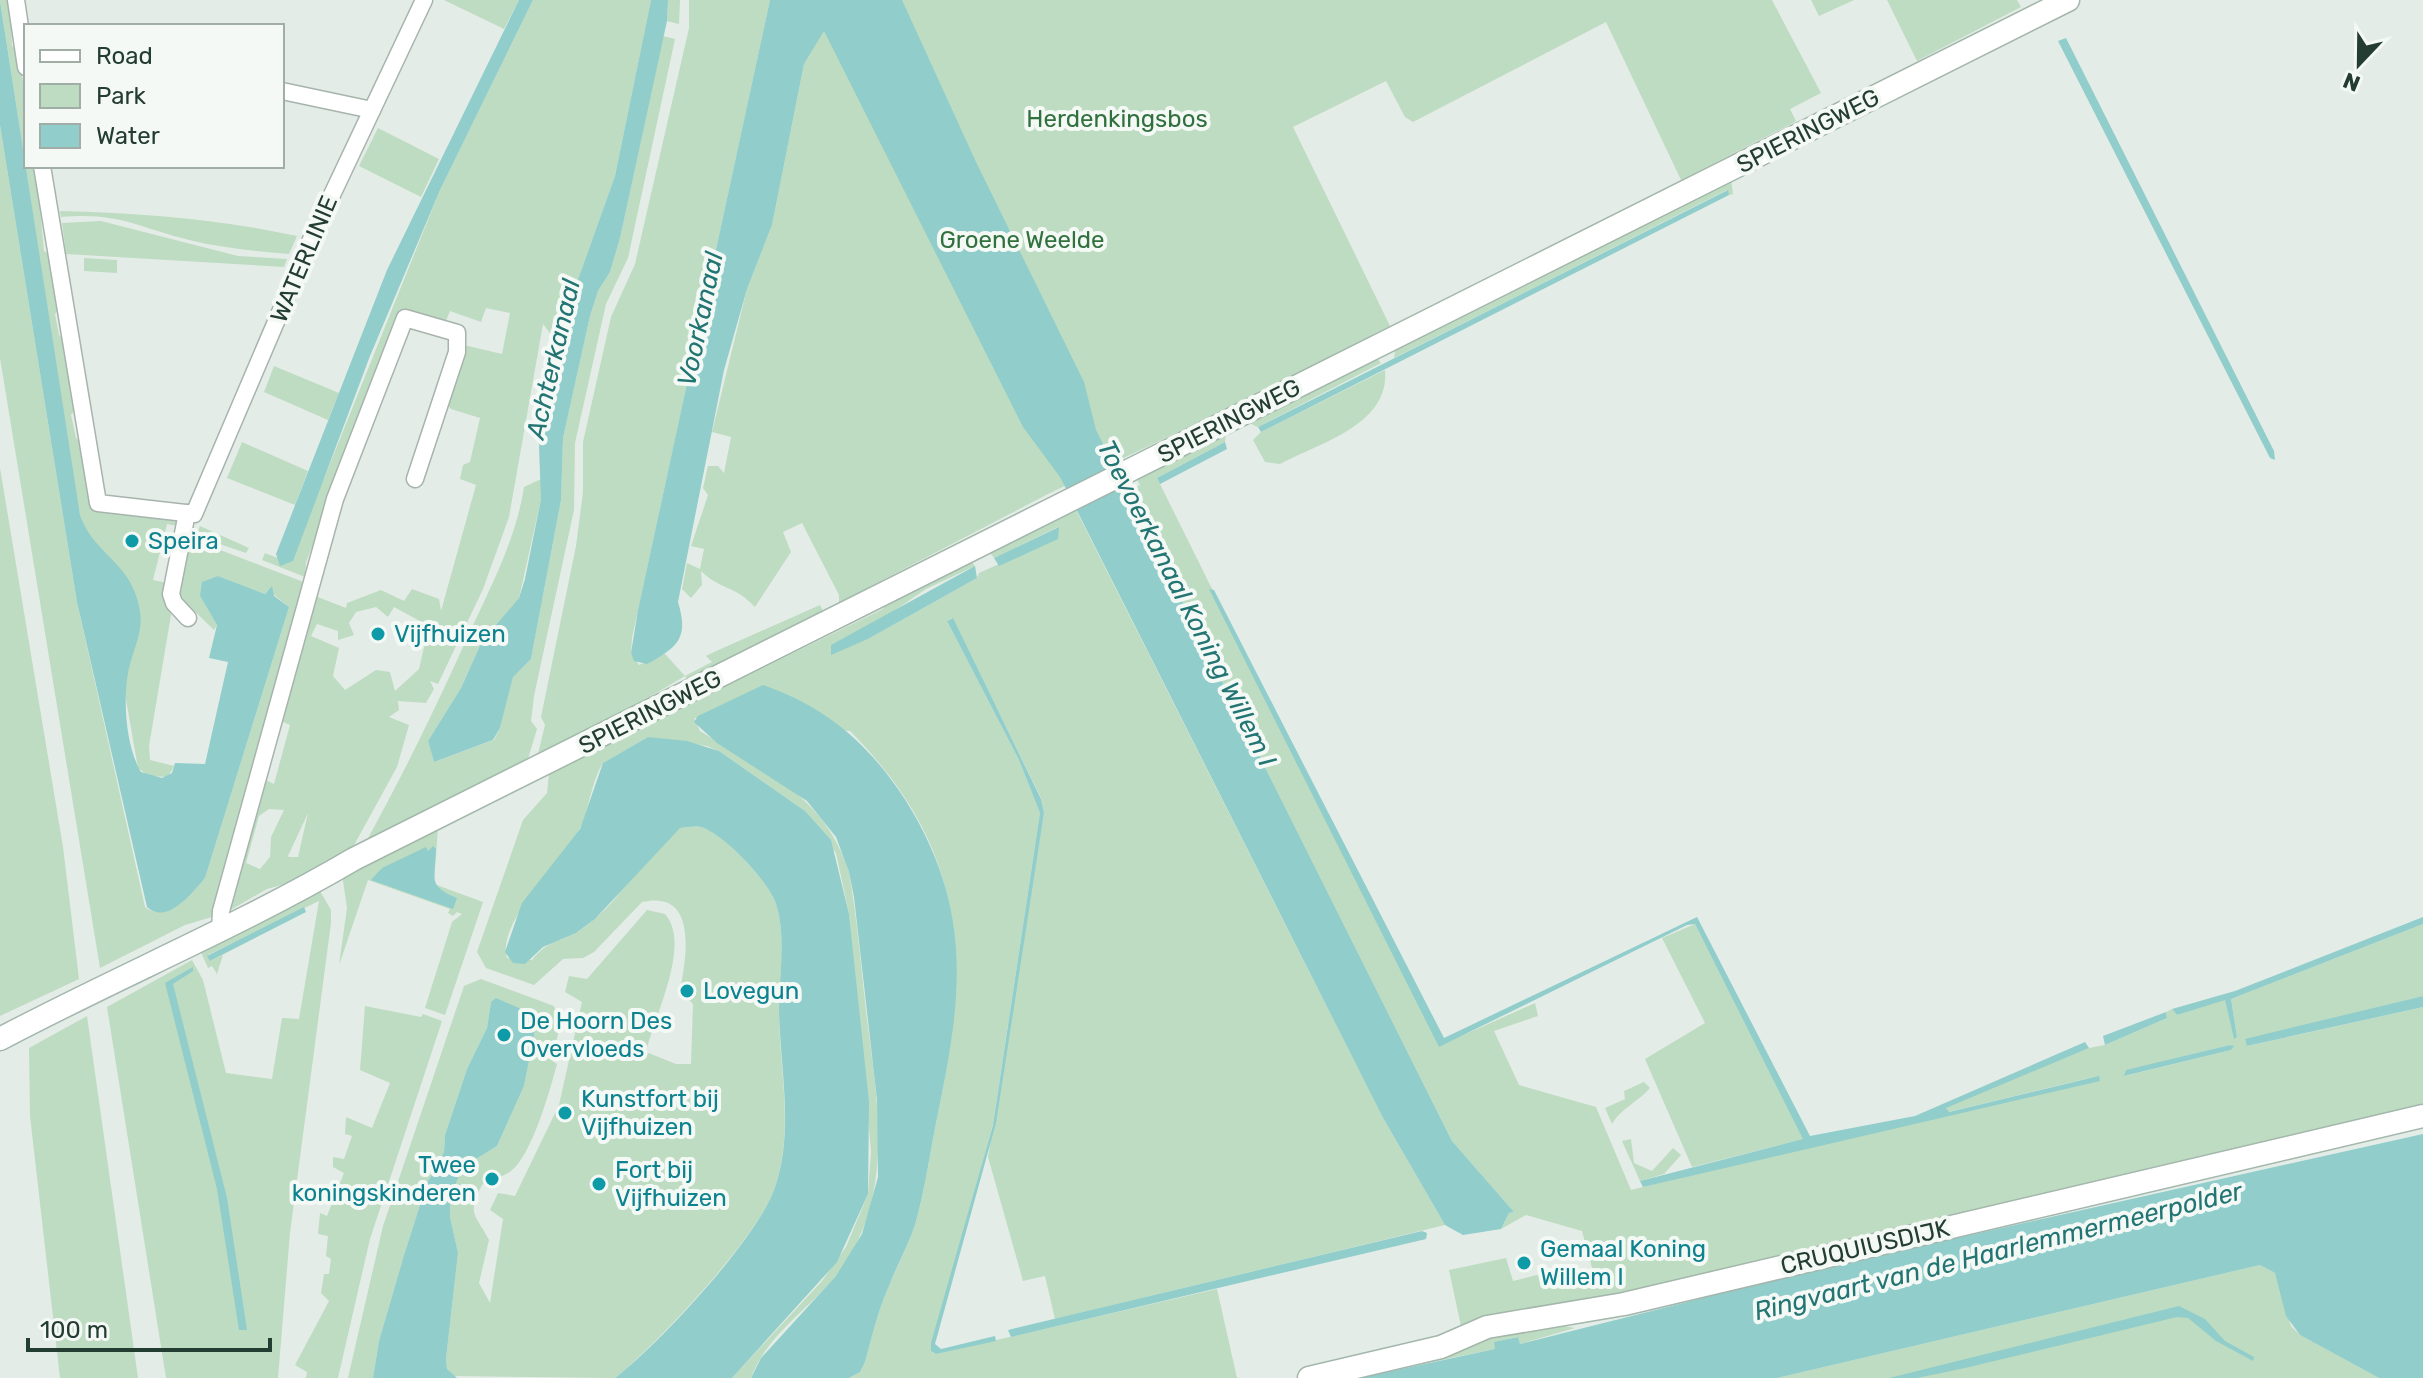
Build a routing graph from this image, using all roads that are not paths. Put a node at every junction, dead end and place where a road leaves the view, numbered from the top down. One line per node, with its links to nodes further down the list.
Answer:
1 (16, 0): 4 (street)
2 (424, 0): 6 (street, WATERLINIE)
3 (2068, 0): 11 (street, SPIERINGWEG)
4 (24, 54)
5 (284, 91): 6 (street)
6 (372, 110): 9 (street, WATERLINIE)
7 (42, 168): 9 (street)
8 (415, 479): 11 (street)
9 (187, 513): 10 (street, WATERLINIE)
10 (188, 618)
11 (220, 932): 12 (street, SPIERINGWEG)
12 (0, 1039)
13 (2423, 1116): 14 (street, CRUQUIUSDIJK)
14 (1309, 1378)

